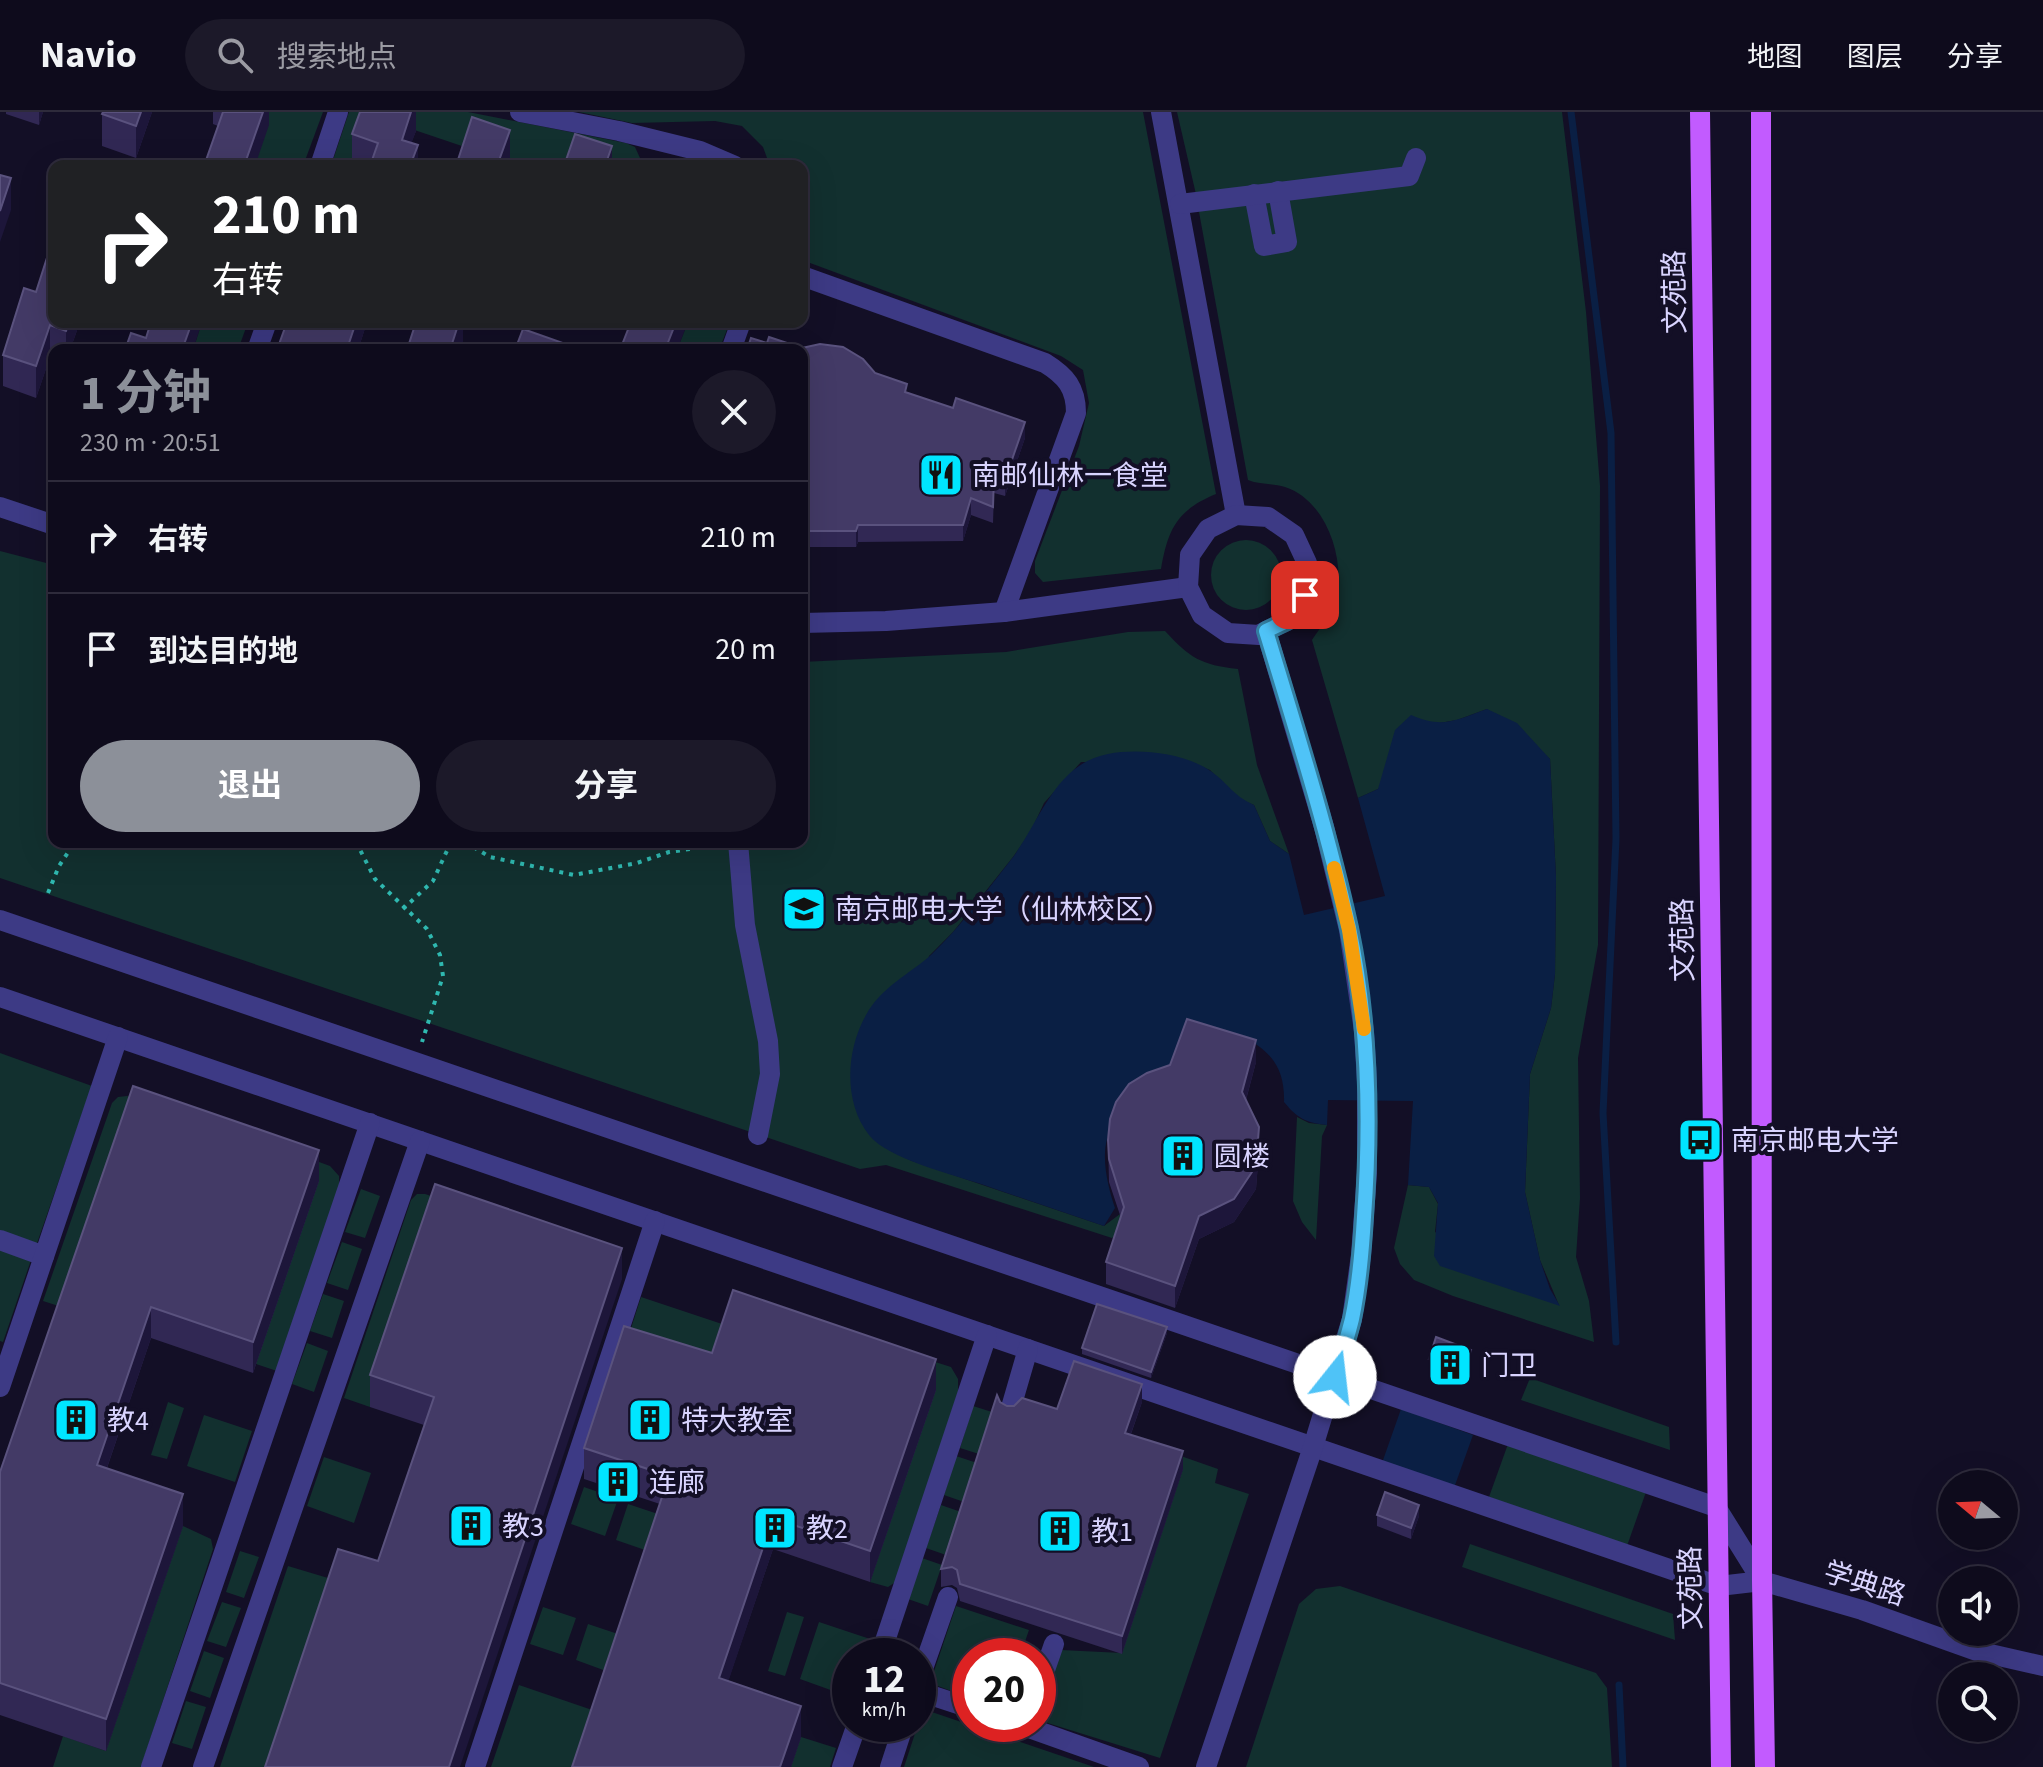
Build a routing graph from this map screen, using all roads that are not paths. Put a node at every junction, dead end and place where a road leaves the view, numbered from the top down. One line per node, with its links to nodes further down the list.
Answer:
1 (338, 112): 7 (street)
2 (520, 112): 8 (street)
3 (1161, 112): 11 (street)
4 (1700, 112): 37 (main road, 文苑路)
5 (1761, 112): 38 (main road)
6 (1416, 158): 9 (street)
7 (322, 160)
8 (721, 160)
9 (1278, 191): 10 (street); 10 (street)
10 (1254, 194): 11 (street)
11 (1180, 204): 14 (street)
12 (808, 278): 17 (street)
13 (0, 507): 15 (street)
14 (1236, 515): 16 (street); 19 (street)
15 (48, 523)
16 (1188, 587): 17 (street); 19 (street)
17 (1004, 612): 18 (street)
18 (808, 623)
19 (1266, 631): 33 (street)
20 (739, 848): 25 (street)
21 (0, 920): 33 (street)
22 (0, 997): 23 (street)
23 (118, 1037): 24 (street); 29 (street)
24 (370, 1123): 26 (street); 47 (street)
25 (758, 1135)
26 (420, 1141): 27 (street); 48 (street)
27 (655, 1221): 30 (street); 49 (street)
28 (0, 1240): 29 (street)
29 (44, 1256): 32 (street)
30 (987, 1335): 31 (street); 41 (street)
31 (1028, 1349): 35 (street); 36 (street)
32 (6, 1351): 34 (street)
33 (1335, 1377): 36 (street); 37 (street)
34 (0, 1387)
35 (1010, 1411)
36 (1313, 1447): 39 (street); 53 (street)
37 (1716, 1507): 38 (street); 39 (main road, 文苑路)
38 (1762, 1581): 39 (street); 43 (street, 学典路); 55 (main road)
39 (1719, 1586): 54 (main road, 文苑路)
40 (948, 1597): 42 (street)
41 (886, 1638)
42 (934, 1638)
43 (2043, 1666)
44 (1056, 1737): 52 (street)
45 (851, 1742): 50 (street)
46 (898, 1742): 51 (street)
47 (151, 1767)
48 (203, 1767)
49 (475, 1767)
50 (842, 1767)
51 (890, 1767)
52 (1139, 1767)
53 (1206, 1767)
54 (1721, 1767)
55 (1765, 1767)

